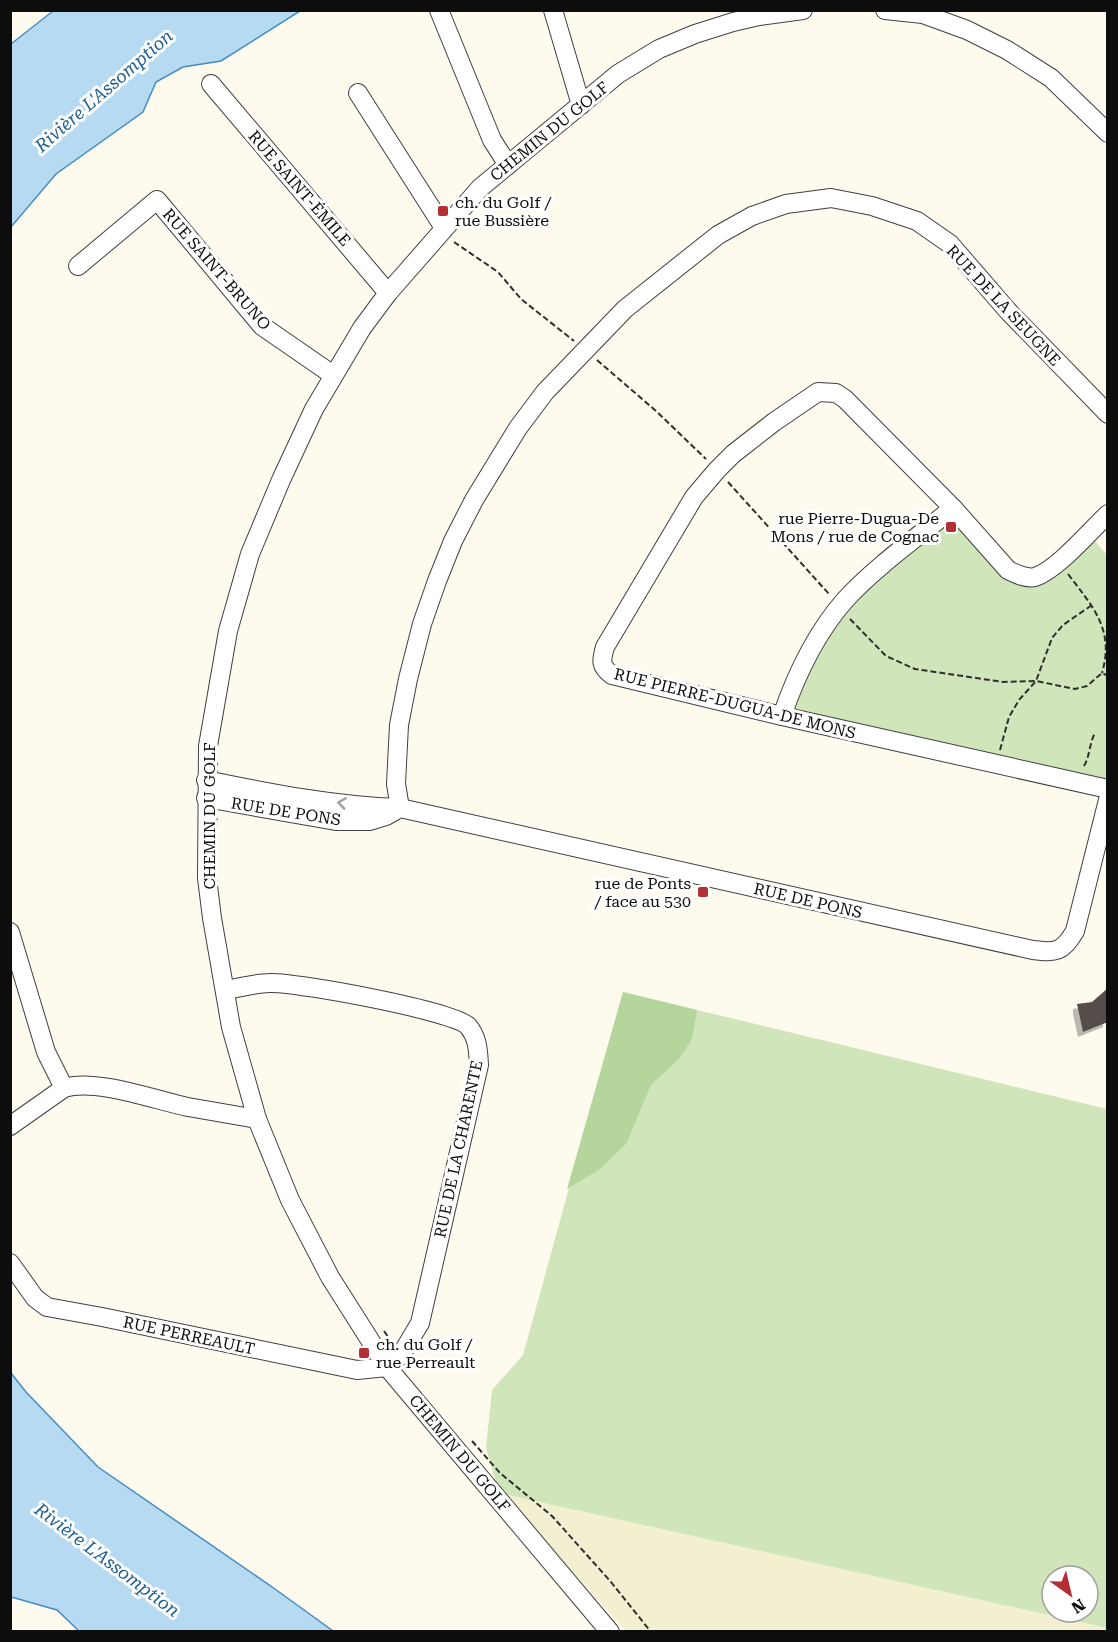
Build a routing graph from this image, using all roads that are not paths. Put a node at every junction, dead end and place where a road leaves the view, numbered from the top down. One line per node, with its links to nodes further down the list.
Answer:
1 (439, 10): 9 (street)
2 (553, 10): 7 (street)
3 (803, 10): 7 (street, CHEMIN DU GOLF)
4 (885, 10): 8 (street)
5 (212, 84): 12 (street, RUE SAINT-ÉMILE)
6 (358, 93): 10 (street)
7 (581, 105): 9 (street, CHEMIN DU GOLF)
8 (1107, 133)
9 (508, 165): 10 (street, CHEMIN DU GOLF)
10 (444, 228): 12 (street, CHEMIN DU GOLF)
11 (78, 266): 13 (street, RUE SAINT-BRUNO)
12 (388, 293): 13 (street, CHEMIN DU GOLF)
13 (333, 375): 18 (street, CHEMIN DU GOLF)
14 (1107, 414): 21 (street, RUE DE LA SEUGNE)
15 (953, 508): 16 (street, RUE PIERRE-DUGUA-DE MONS); 17 (street); 17 (street, RUE PIERRE-DUGUA-DE MONS)
16 (1107, 514)
17 (782, 716): 19 (street, RUE PIERRE-DUGUA-DE MONS)
18 (206, 789): 21 (street, RUE DE PONS); 23 (street, CHEMIN DU GOLF)
19 (1107, 789)
20 (1107, 800): 21 (street, RUE DE PONS)
21 (400, 808)
22 (10, 932): 24 (street)
23 (225, 990): 25 (street, CHEMIN DU GOLF); 28 (street, RUE DE LA CHARENTE)
24 (64, 1088): 25 (street); 26 (street)
25 (257, 1119): 28 (street, CHEMIN DU GOLF)
26 (10, 1126)
27 (10, 1263): 28 (street, RUE PERREAULT)
28 (387, 1367): 29 (street, CHEMIN DU GOLF)
29 (610, 1632)

